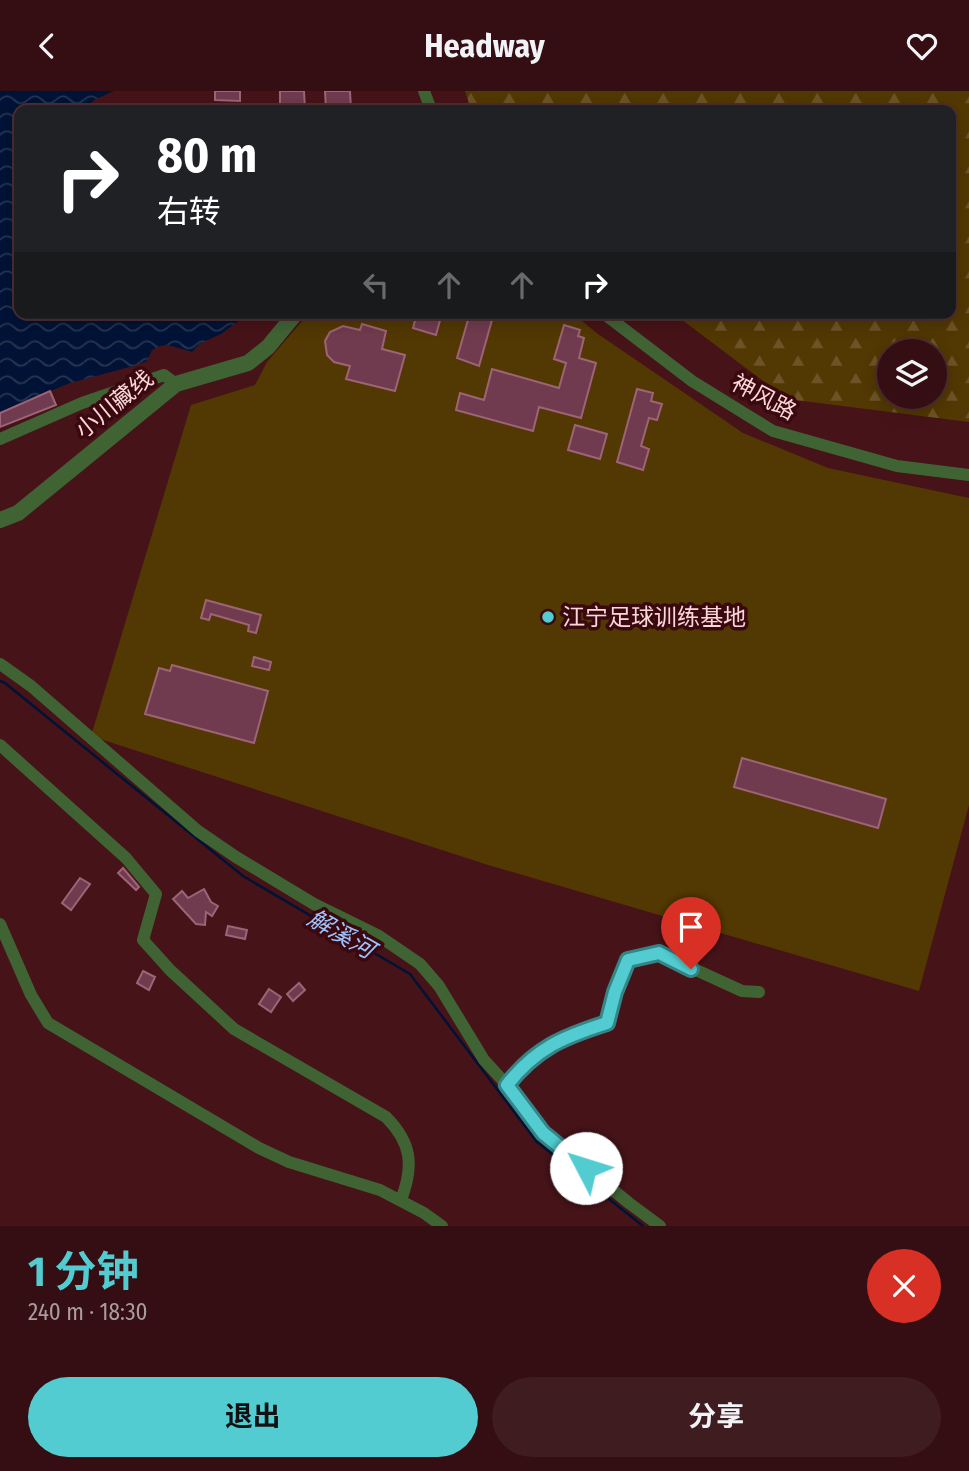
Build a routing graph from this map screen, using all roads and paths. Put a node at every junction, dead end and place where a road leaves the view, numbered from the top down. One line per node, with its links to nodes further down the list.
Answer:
1 (291, 319): 3 (street, 小川藏线)
2 (611, 319): 5 (street, 神风路)
3 (176, 384): 4 (street); 6 (street, 小川藏线)
4 (0, 439)
5 (969, 475)
6 (0, 520)
7 (0, 664): 11 (street)
8 (0, 745): 12 (street)
9 (0, 924): 12 (street)
10 (759, 992): 11 (street)
11 (507, 1085): 14 (street)
12 (401, 1200): 13 (street)
13 (442, 1226)
14 (660, 1226)

